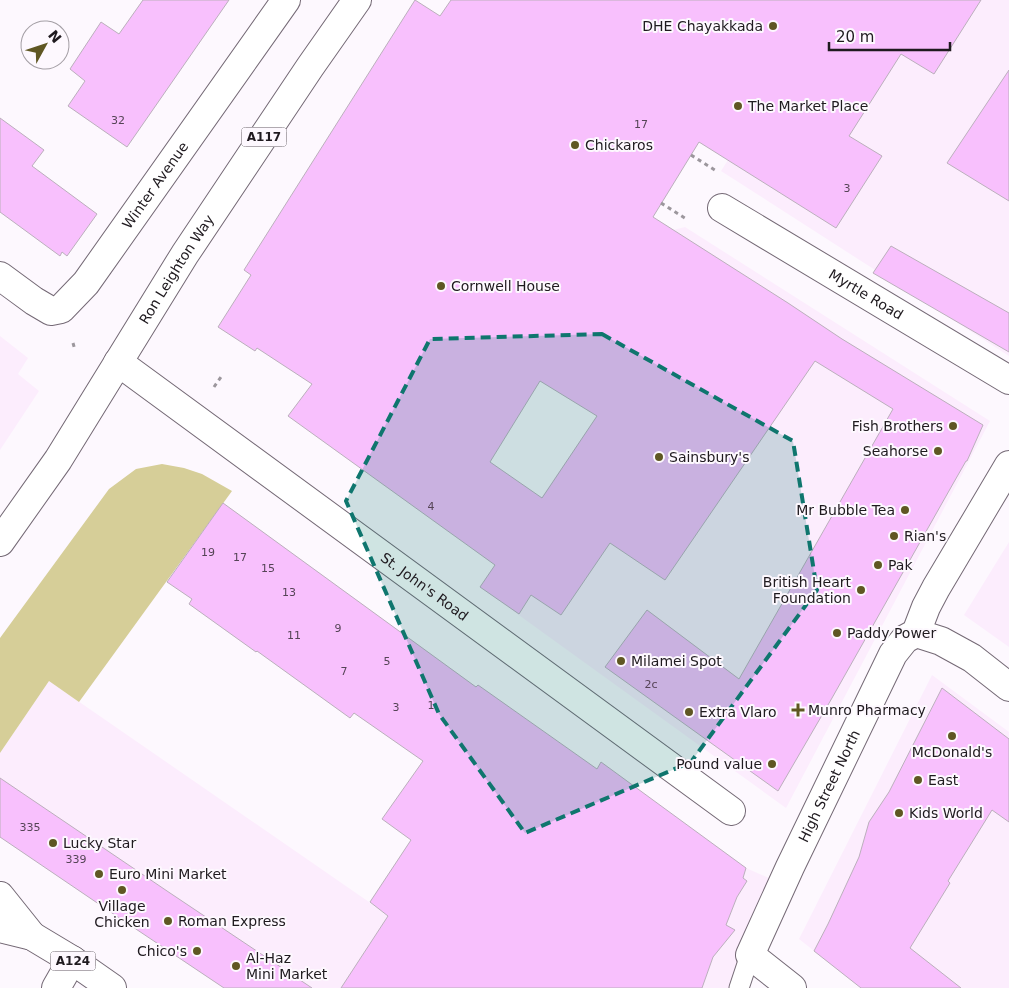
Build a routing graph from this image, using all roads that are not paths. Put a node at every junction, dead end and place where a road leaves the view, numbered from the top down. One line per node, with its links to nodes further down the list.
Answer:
1 (286, 0): 4 (street, Winter Avenue)
2 (357, 0): 5 (street, Ron Leighton Way / A117)
3 (722, 208): 6 (street, Myrtle Road)
4 (0, 276)
5 (118, 362): 8 (street, Ron Leighton Way / A117); 11 (street, St. John's Road)
6 (1009, 380)
7 (1009, 465): 9 (street, High Street North)
8 (0, 542)
9 (916, 633): 10 (street); 15 (street, High Street North)
10 (1009, 686)
11 (731, 811)
12 (0, 896): 14 (street, A124)
13 (0, 928): 14 (street, A124)
14 (32, 936): 16 (street, A124)
15 (750, 955): 19 (lane, High Street North); 20 (street)
16 (72, 960): 17 (street); 18 (street, A124)
17 (56, 988)
18 (112, 988)
19 (740, 988)
20 (792, 988)

